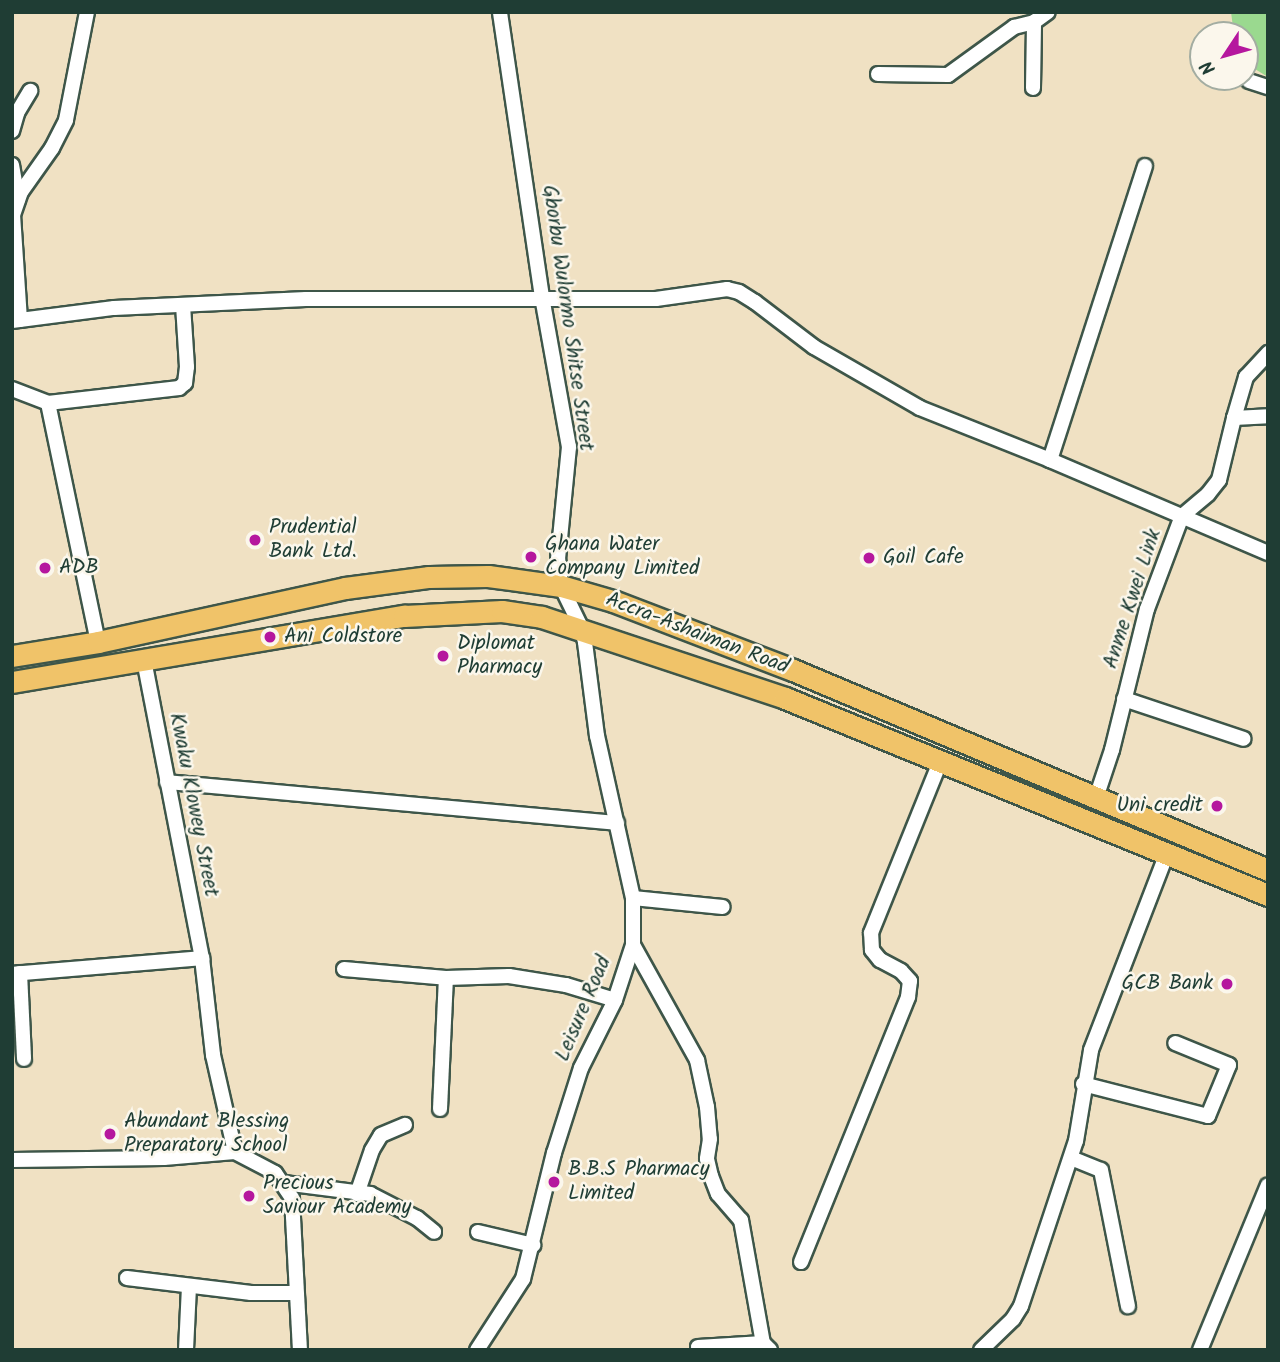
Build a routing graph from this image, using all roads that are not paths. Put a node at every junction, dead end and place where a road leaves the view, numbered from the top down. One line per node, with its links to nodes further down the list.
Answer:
1 (87, 12): 11 (street)
2 (500, 12): 12 (street, Gborbu Wulormo Shitse Street)
3 (1048, 12): 4 (street)
4 (1034, 22): 5 (street); 6 (street)
5 (878, 74)
6 (1033, 88)
7 (30, 91): 8 (street)
8 (12, 131)
9 (12, 165): 11 (street)
10 (1144, 166): 20 (street)
11 (18, 199): 14 (street)
12 (542, 297): 13 (street); 20 (street); 23 (street, Gborbu Wulormo Shitse Street)
13 (183, 305): 14 (street); 17 (street)
14 (16, 321)
15 (1268, 353): 19 (street, Anme Kwei Link)
16 (12, 389): 17 (street)
17 (48, 403): 25 (street)
18 (1268, 416): 19 (street)
19 (1234, 418): 21 (street, Anme Kwei Link)
20 (1050, 460): 21 (street)
21 (1182, 516): 22 (street); 29 (street, Anme Kwei Link)
22 (1268, 553)
23 (561, 586): 24 (street, Gborbu Wulormo Shitse Street); 25 (main road, Accra-Ashaiman Road); 33 (main road, Accra-Ashaiman Road)
24 (582, 627): 27 (main road, Accra-Ashaiman Road); 31 (main road, Accra-Ashaiman Road); 34 (street, Leisure Road)
25 (98, 642): 26 (main road, Accra-Ashaiman Road)
26 (12, 656)
27 (144, 660): 28 (main road, Accra-Ashaiman Road); 32 (street, Kwaku Klowey Street)
28 (12, 682)
29 (1124, 699): 30 (street); 33 (street, Anme Kwei Link)
30 (1244, 738)
31 (940, 762): 35 (main road, Accra-Ashaiman Road); 61 (street)
32 (167, 782): 34 (street); 41 (street, Kwaku Klowey Street)
33 (1096, 799): 36 (main road, Accra-Ashaiman Road)
34 (617, 822): 38 (street, Leisure Road)
35 (1167, 853): 37 (main road, Accra-Ashaiman Road); 48 (street)
36 (1268, 870)
37 (1268, 895)
38 (633, 898): 39 (street); 40 (street, Leisure Road)
39 (723, 907)
40 (633, 945): 45 (street, Leisure Road); 66 (street)
41 (202, 958): 43 (street); 51 (street, Kwaku Klowey Street)
42 (344, 970): 44 (street)
43 (16, 974): 47 (street)
44 (446, 978): 45 (street); 49 (street)
45 (615, 1000): 60 (street, Leisure Road)
46 (1175, 1043): 48 (street)
47 (24, 1059)
48 (1083, 1084): 52 (street)
49 (440, 1109)
50 (405, 1125): 56 (street)
51 (235, 1152): 53 (street); 54 (street)
52 (1070, 1158): 65 (street); 71 (street)
53 (12, 1160)
54 (284, 1183): 56 (street); 64 (street)
55 (1268, 1185): 57 (street)
56 (357, 1194): 58 (street)
57 (1264, 1204): 72 (street)
58 (434, 1232)
59 (478, 1232): 60 (street)
60 (533, 1245): 70 (street, Leisure Road)
61 (801, 1262)
62 (127, 1278): 63 (street)
63 (189, 1286): 64 (street); 68 (street)
64 (296, 1293): 69 (street)
65 (1128, 1306)
66 (766, 1346): 67 (street)
67 (698, 1348)
68 (186, 1350)
69 (300, 1350)
70 (477, 1350)
71 (981, 1350)
72 (1200, 1350)

